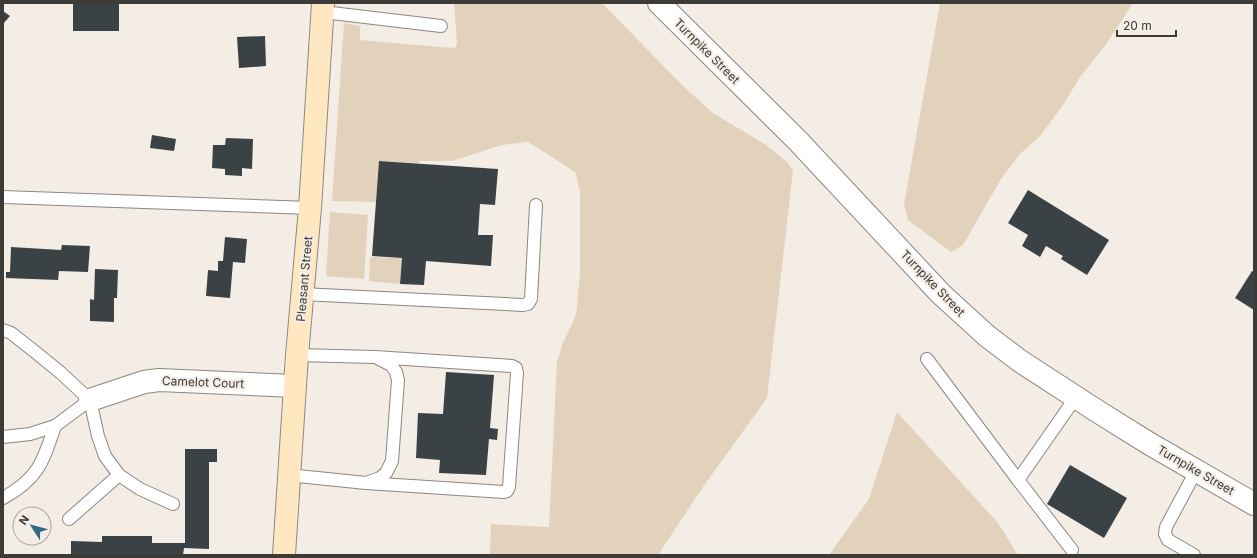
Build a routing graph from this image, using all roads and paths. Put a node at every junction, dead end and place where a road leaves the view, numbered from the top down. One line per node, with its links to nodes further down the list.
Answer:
1 (659, 3): 13 (street, Turnpike Street)
2 (323, 8): 3 (lane); 6 (main road, Pleasant Street)
3 (440, 26)
4 (3, 197): 6 (lane)
5 (536, 205): 7 (lane)
6 (310, 208): 7 (main road, Pleasant Street)
7 (302, 294): 9 (main road, Pleasant Street)
8 (3, 330): 14 (lane)
9 (297, 355): 10 (lane); 12 (main road, Pleasant Street)
10 (375, 357): 21 (lane); 21 (lane)
11 (928, 359): 20 (lane)
12 (294, 386): 14 (street, Camelot Court); 19 (main road, Pleasant Street)
13 (1076, 397): 17 (street, Turnpike Street); 20 (lane)
14 (90, 400): 15 (lane); 18 (lane)
15 (55, 426): 16 (lane); 22 (lane)
16 (3, 437)
17 (1196, 471): 24 (street, Turnpike Street); 28 (lane)
18 (119, 475): 23 (lane); 25 (lane)
19 (288, 475): 21 (lane); 27 (main road, Pleasant Street)
20 (1018, 480): 26 (lane)
21 (366, 483)
22 (3, 498)
23 (173, 504)
24 (1254, 504)
25 (69, 519)
26 (1072, 550)
27 (284, 555)
28 (1194, 555)

